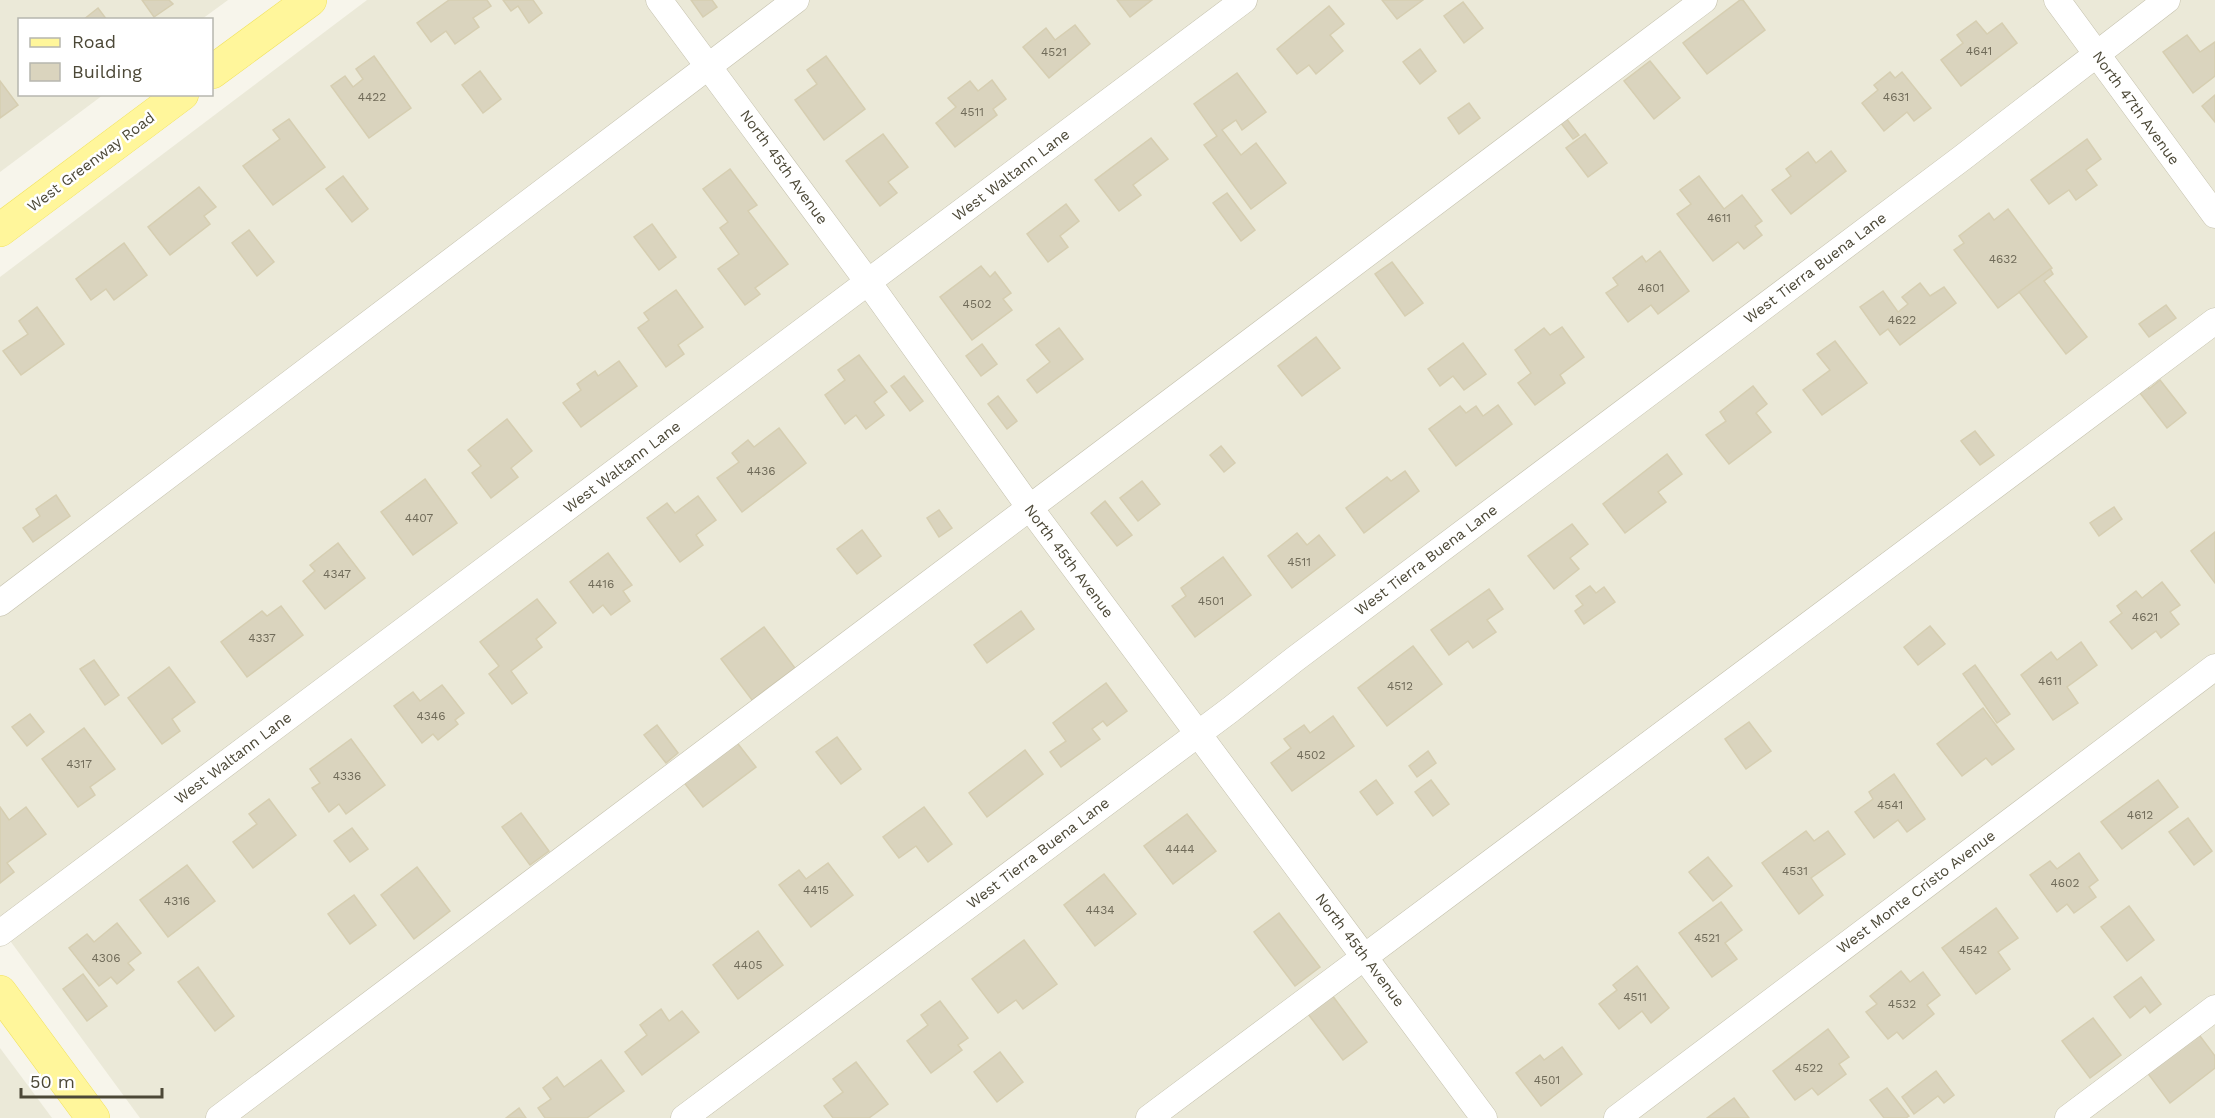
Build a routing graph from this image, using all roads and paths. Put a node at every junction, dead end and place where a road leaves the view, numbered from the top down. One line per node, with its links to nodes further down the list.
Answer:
1 (310, 0): 10 (main road)
2 (659, 0): 9 (street, North 45th Avenue)
3 (796, 0): 9 (street)
4 (1244, 0): 14 (street, West Waltann Lane)
5 (1704, 0): 16 (street)
6 (2056, 0): 8 (street, North 47th Avenue)
7 (2167, 0): 8 (street, West Tierra Buena Lane)
8 (2096, 54): 12 (street, North 47th Avenue); 19 (street, West Tierra Buena Lane)
9 (710, 65): 14 (street, North 45th Avenue); 17 (street)
10 (213, 71)
11 (179, 96): 13 (main road, West Greenway Road)
12 (2215, 215)
13 (0, 230)
14 (868, 282): 16 (street, North 45th Avenue); 20 (street, West Waltann Lane)
15 (2215, 321): 21 (street)
16 (1030, 508): 19 (street, North 45th Avenue); 25 (street)
17 (0, 603)
18 (2215, 668): 29 (street, West Monte Cristo Avenue)
19 (1198, 734): 21 (street, North 45th Avenue); 26 (street, West Tierra Buena Lane)
20 (0, 933)
21 (1365, 956): 27 (street); 28 (street, North 45th Avenue)
22 (0, 992): 24 (main road)
23 (2215, 1008): 30 (street)
24 (93, 1118)
25 (219, 1118)
26 (684, 1118)
27 (1149, 1118)
28 (1484, 1118)
29 (1617, 1118)
30 (2068, 1118)

